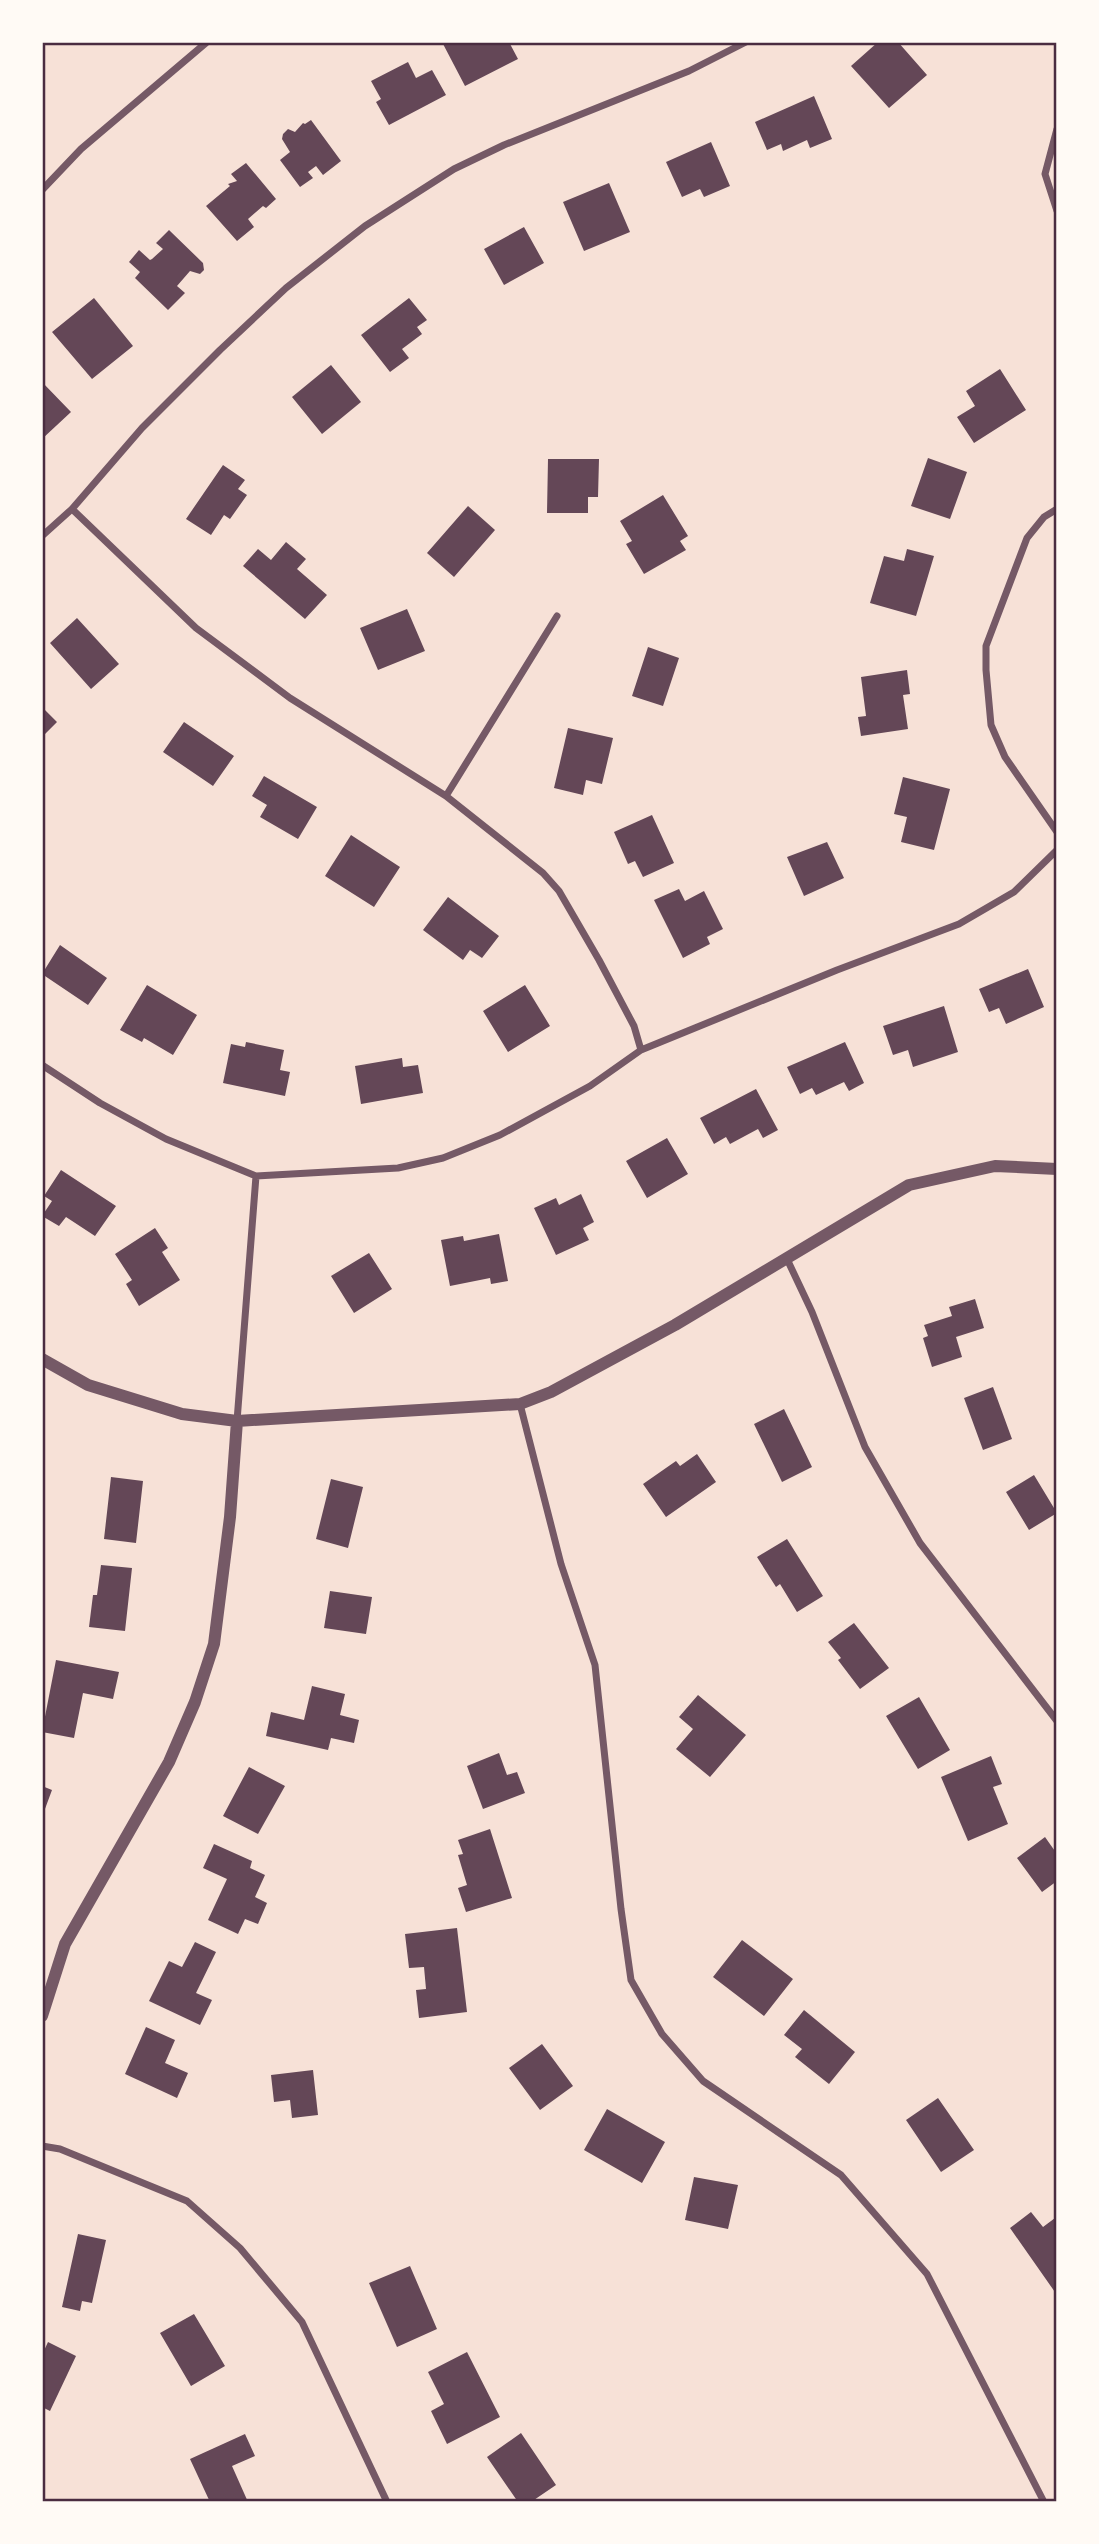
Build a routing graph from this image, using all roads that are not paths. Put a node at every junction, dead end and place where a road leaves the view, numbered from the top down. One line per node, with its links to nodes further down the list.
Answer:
1 (207, 42): 4 (street)
2 (746, 42): 6 (street)
3 (1057, 129): 5 (street)
4 (42, 190)
5 (1057, 211)
6 (72, 509): 8 (street); 10 (street)
7 (1057, 509): 11 (street)
8 (42, 536)
9 (557, 616): 10 (street)
10 (446, 796): 13 (street)
11 (1057, 832)
12 (1057, 850): 13 (street)
13 (641, 1050): 16 (street)
14 (42, 1065): 16 (street)
15 (1057, 1169): 17 (street)
16 (256, 1176): 20 (street)
17 (787, 1259): 19 (street); 21 (street)
18 (42, 1359): 20 (street)
19 (520, 1404): 20 (street); 25 (street)
20 (237, 1421): 22 (street)
21 (1057, 1721)
22 (42, 2016)
23 (42, 2146): 24 (street)
24 (387, 2502)
25 (1045, 2502)

